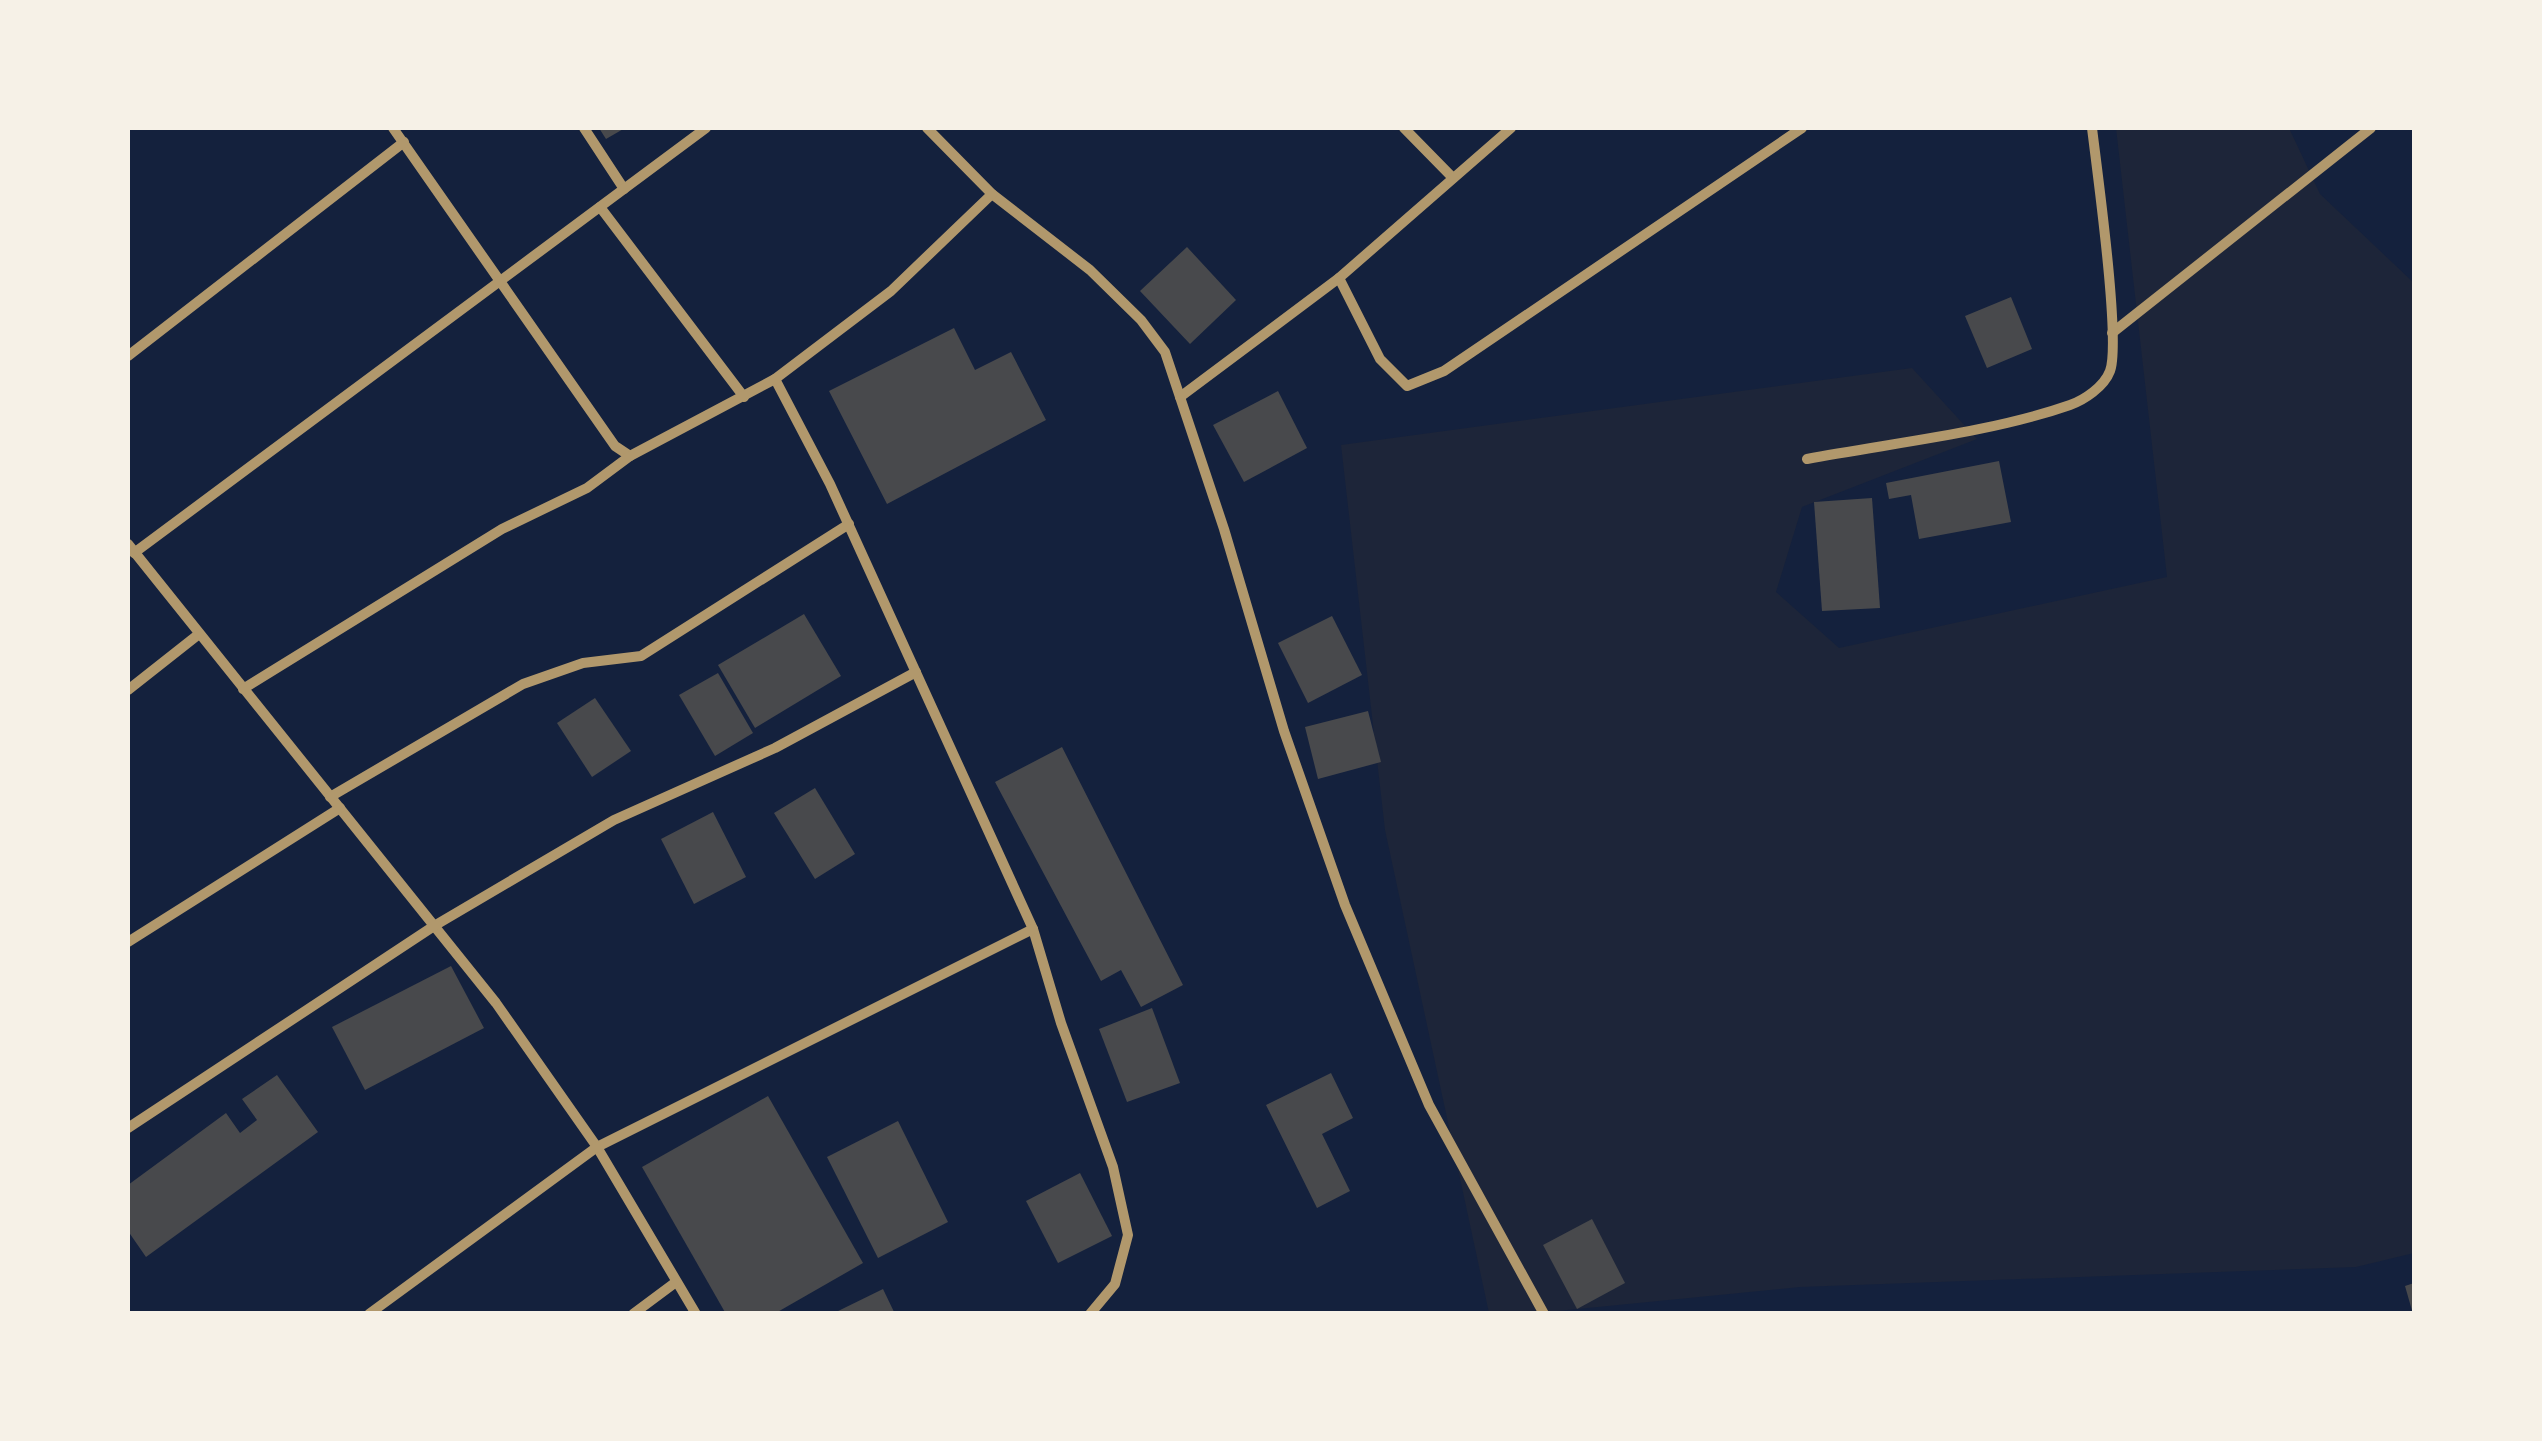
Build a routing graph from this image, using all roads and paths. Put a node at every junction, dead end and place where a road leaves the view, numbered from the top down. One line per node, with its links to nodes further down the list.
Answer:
1 (393, 128): 10 (street)
2 (584, 128): 12 (street)
3 (706, 128): 12 (street)
4 (927, 128): 13 (street)
5 (1404, 128): 11 (street)
6 (1511, 128): 11 (street)
7 (1802, 128): 15 (street)
8 (2092, 128): 17 (street)
9 (2370, 128): 17 (street)
10 (404, 142): 16 (street); 18 (street)
11 (1453, 178): 15 (street)
12 (624, 189): 14 (street)
13 (992, 194): 19 (street); 21 (street)
14 (600, 207): 16 (street); 20 (street)
15 (1339, 278): 21 (street)
16 (500, 282): 22 (street); 25 (street)
17 (2112, 334): 23 (street)
18 (128, 356)
19 (774, 380): 20 (street); 24 (street)
20 (744, 397): 22 (street)
21 (1180, 397): 42 (street)
22 (630, 456): 28 (street)
23 (1807, 459)
24 (848, 524): 27 (street); 30 (street)
25 (131, 548): 26 (street)
26 (199, 634): 28 (street); 29 (street)
27 (916, 672): 32 (street); 33 (street)
28 (243, 688): 30 (street)
29 (128, 690)
30 (330, 797): 31 (street)
31 (340, 808): 32 (street); 34 (street)
32 (434, 926): 35 (street); 36 (street)
33 (1034, 928): 36 (street); 41 (street)
34 (128, 942)
35 (128, 1128)
36 (598, 1147): 37 (street); 38 (street)
37 (676, 1282): 39 (street); 40 (street)
38 (368, 1314)
39 (633, 1314)
40 (696, 1314)
41 (1090, 1314)
42 (1544, 1314)

